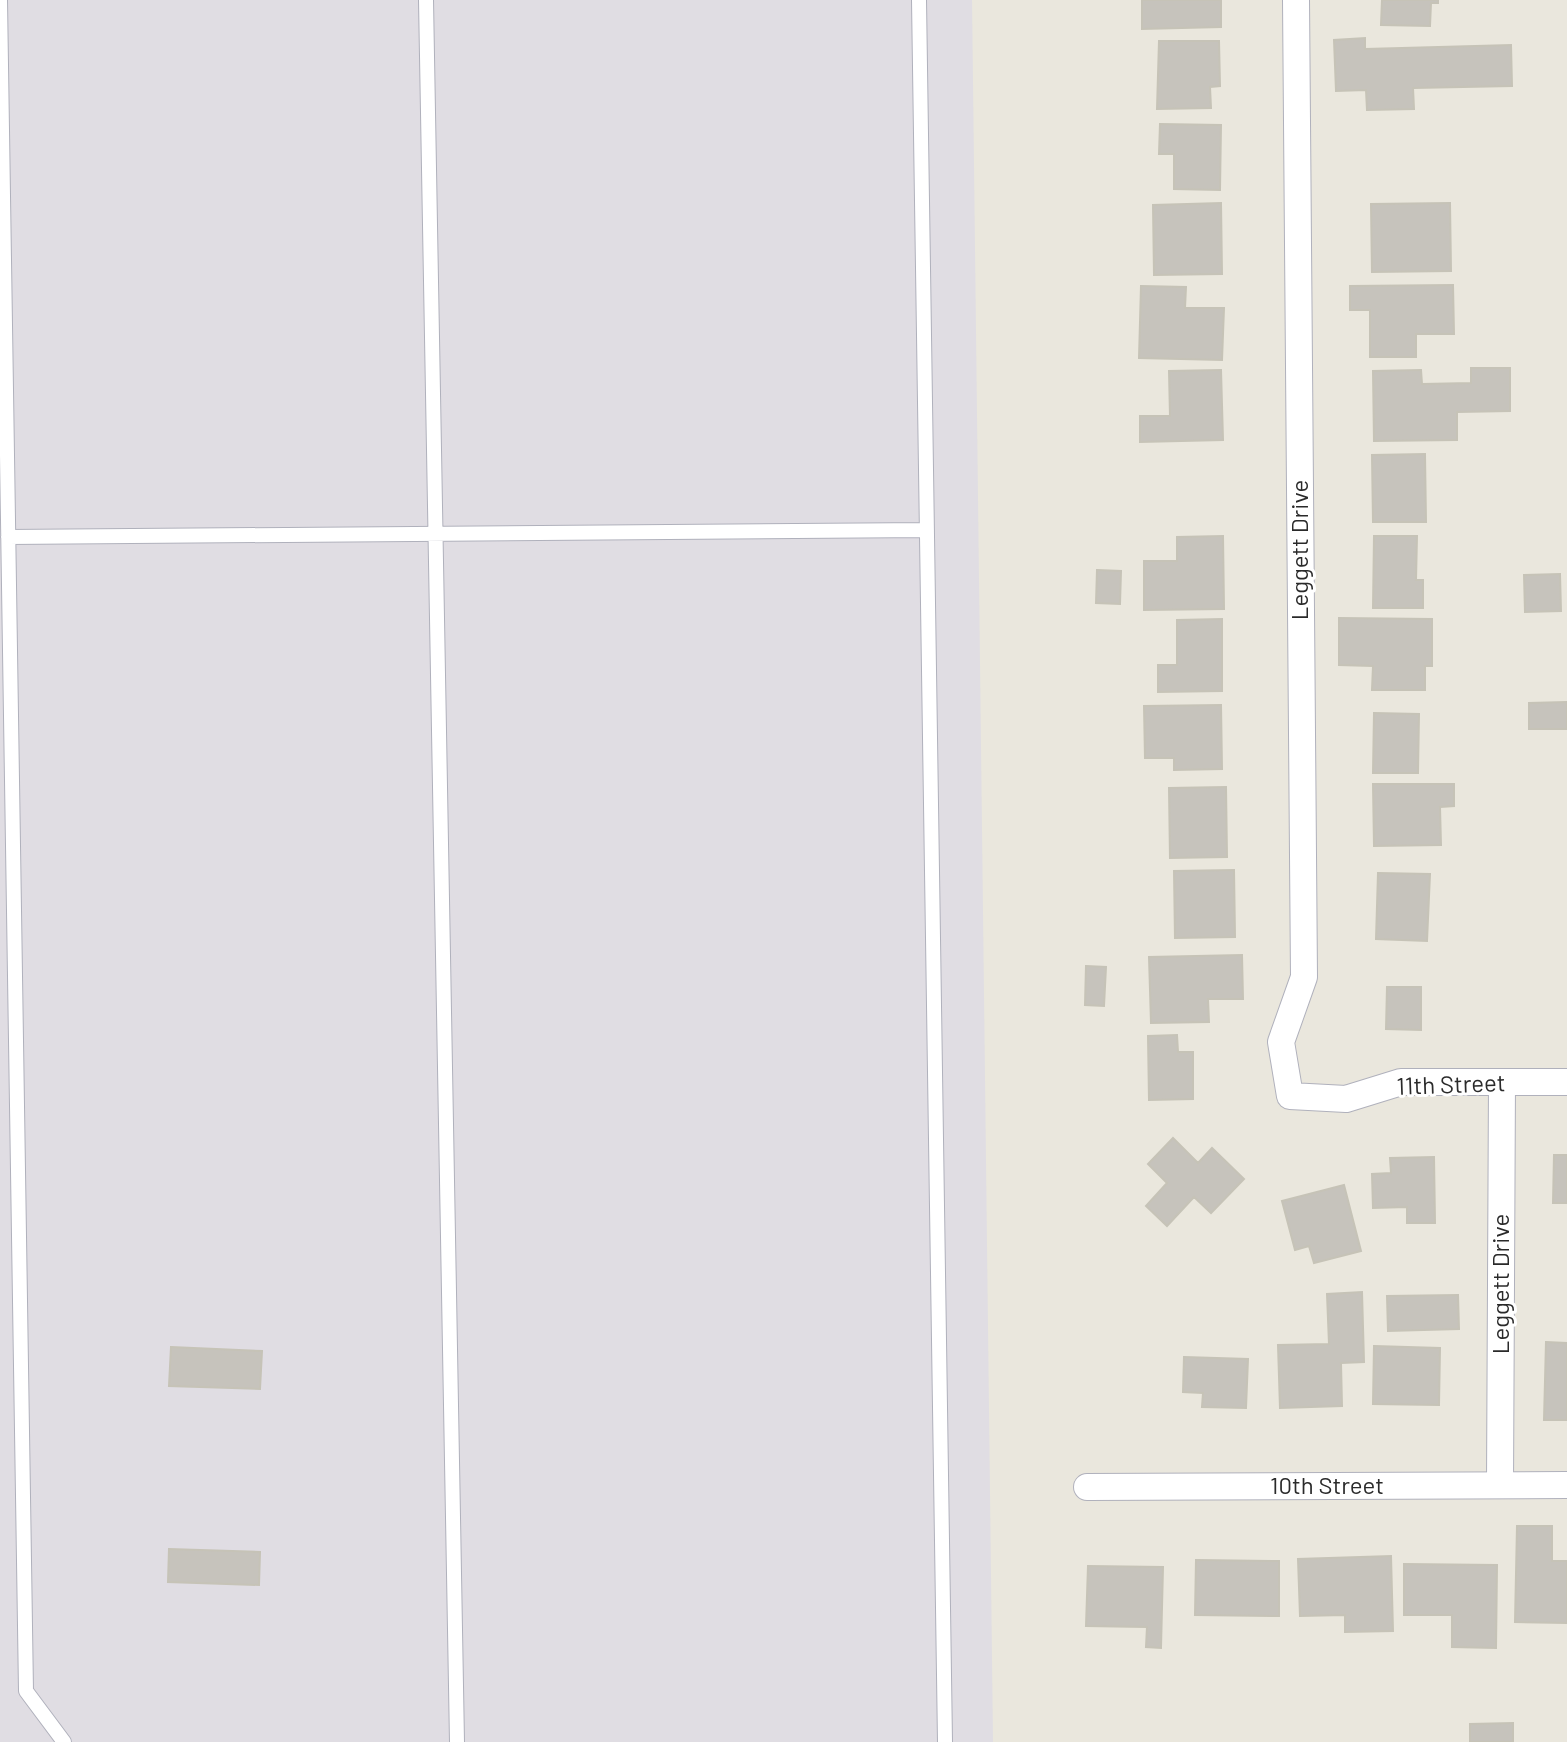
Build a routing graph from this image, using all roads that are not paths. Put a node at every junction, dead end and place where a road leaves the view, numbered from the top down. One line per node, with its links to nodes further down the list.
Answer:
1 (0, 0): 7 (lane)
2 (426, 0): 6 (lane)
3 (919, 0): 5 (lane)
4 (1296, 0): 10 (street, Leggett Drive)
5 (927, 530): 6 (lane); 16 (lane)
6 (434, 533): 7 (lane); 15 (lane)
7 (8, 537): 14 (lane)
8 (1502, 1082): 9 (street, 11th Street); 10 (street, 11th Street); 11 (street, Leggett Drive)
9 (1567, 1082)
10 (1290, 1096)
11 (1500, 1485): 12 (street, 10th Street); 13 (street, 10th Street)
12 (1567, 1485)
13 (1087, 1487)
14 (64, 1742)
15 (457, 1742)
16 (945, 1742)

